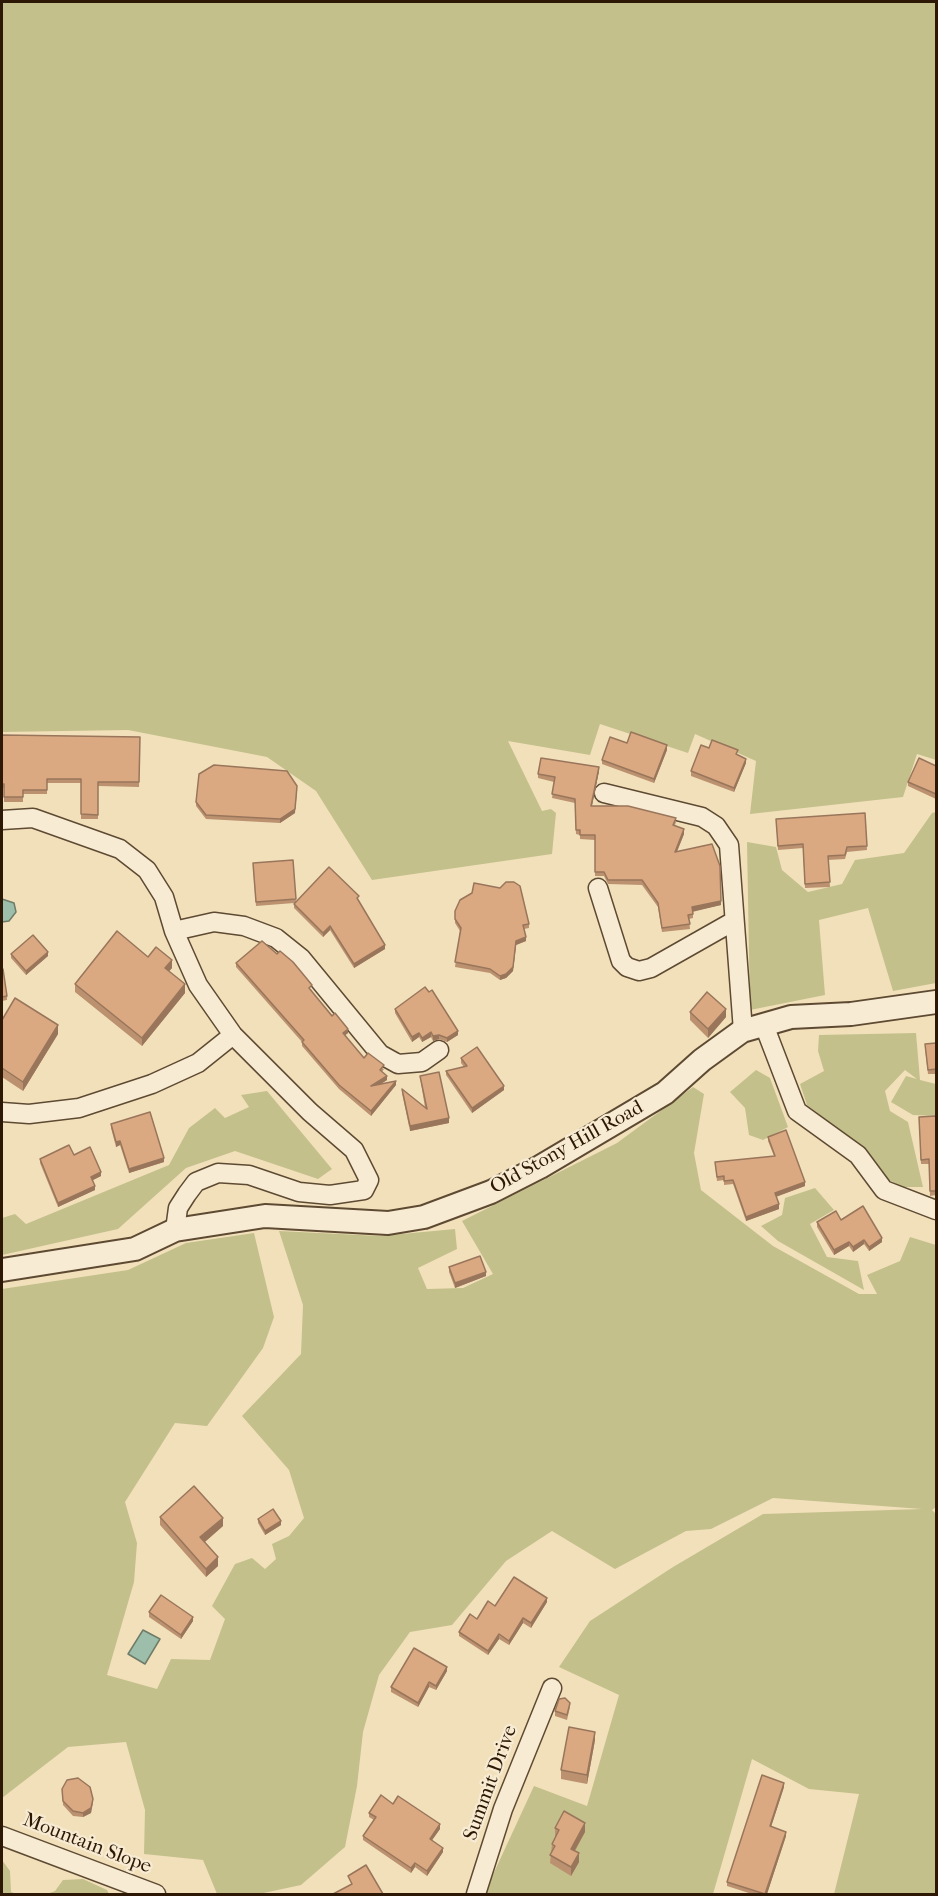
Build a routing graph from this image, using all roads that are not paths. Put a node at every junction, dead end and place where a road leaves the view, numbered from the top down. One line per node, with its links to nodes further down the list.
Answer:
1 (603, 793): 4 (street)
2 (2, 820): 5 (street)
3 (598, 888): 4 (street)
4 (734, 921): 7 (street)
5 (174, 931): 8 (street); 9 (street)
6 (936, 1002): 7 (street, Old Stony Hill Road)
7 (753, 1028): 11 (street); 12 (street, Old Stony Hill Road)
8 (232, 1035): 10 (street); 12 (street)
9 (439, 1050)
10 (2, 1113)
11 (936, 1210)
12 (175, 1230): 13 (street, Old Stony Hill Road)
13 (2, 1270)
14 (552, 1688): 17 (street, Summit Drive)
15 (2, 1836): 16 (street, Mountain Slope)
16 (156, 1894)
17 (476, 1894)

